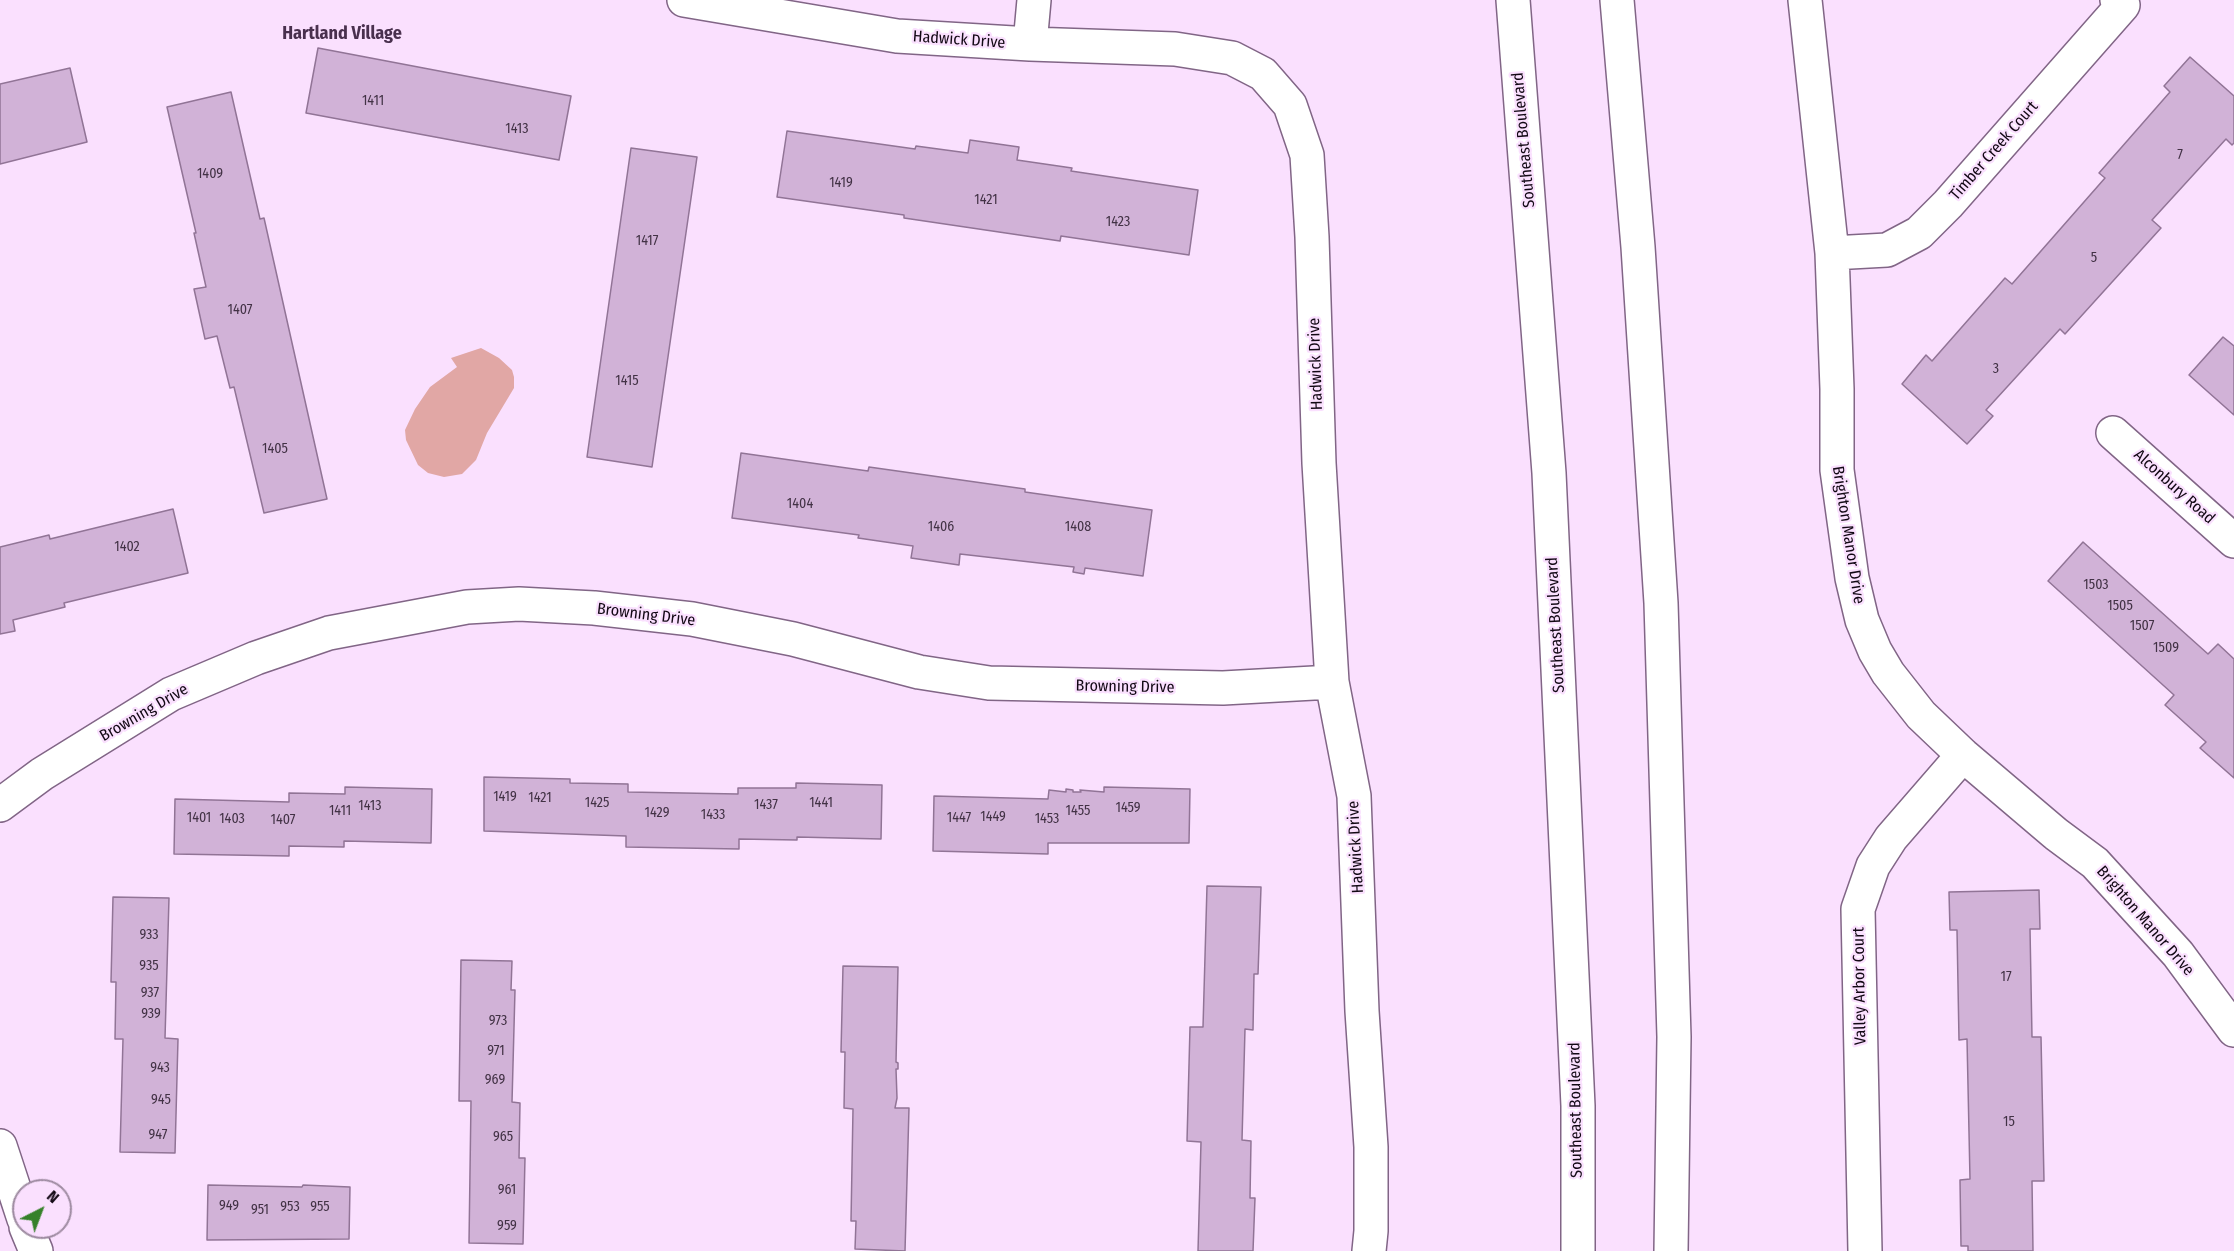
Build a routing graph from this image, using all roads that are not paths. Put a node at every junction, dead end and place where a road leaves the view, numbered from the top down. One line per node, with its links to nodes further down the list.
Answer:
1 (684, 0): 7 (street, Hadwick Drive)
2 (1034, 0): 7 (street)
3 (1513, 0): 18 (street, Southeast Boulevard)
4 (1617, 0): 19 (street)
5 (1805, 0): 8 (street, Brighton Manor Drive)
6 (2118, 0): 8 (street, Timber Creek Court)
7 (1030, 44): 11 (street, Hadwick Drive)
8 (1832, 253): 12 (street, Brighton Manor Drive)
9 (2113, 433): 10 (street, Alconbury Road)
10 (2234, 541)
11 (1332, 682): 13 (street, Browning Drive); 17 (street, Hadwick Drive)
12 (1963, 755): 14 (street, Brighton Manor Drive); 20 (street, Valley Arbor Court)
13 (0, 805)
14 (2234, 1030)
15 (0, 1146): 16 (street)
16 (12, 1183)
17 (1369, 1251)
18 (1578, 1251)
19 (1671, 1251)
20 (1866, 1251)

